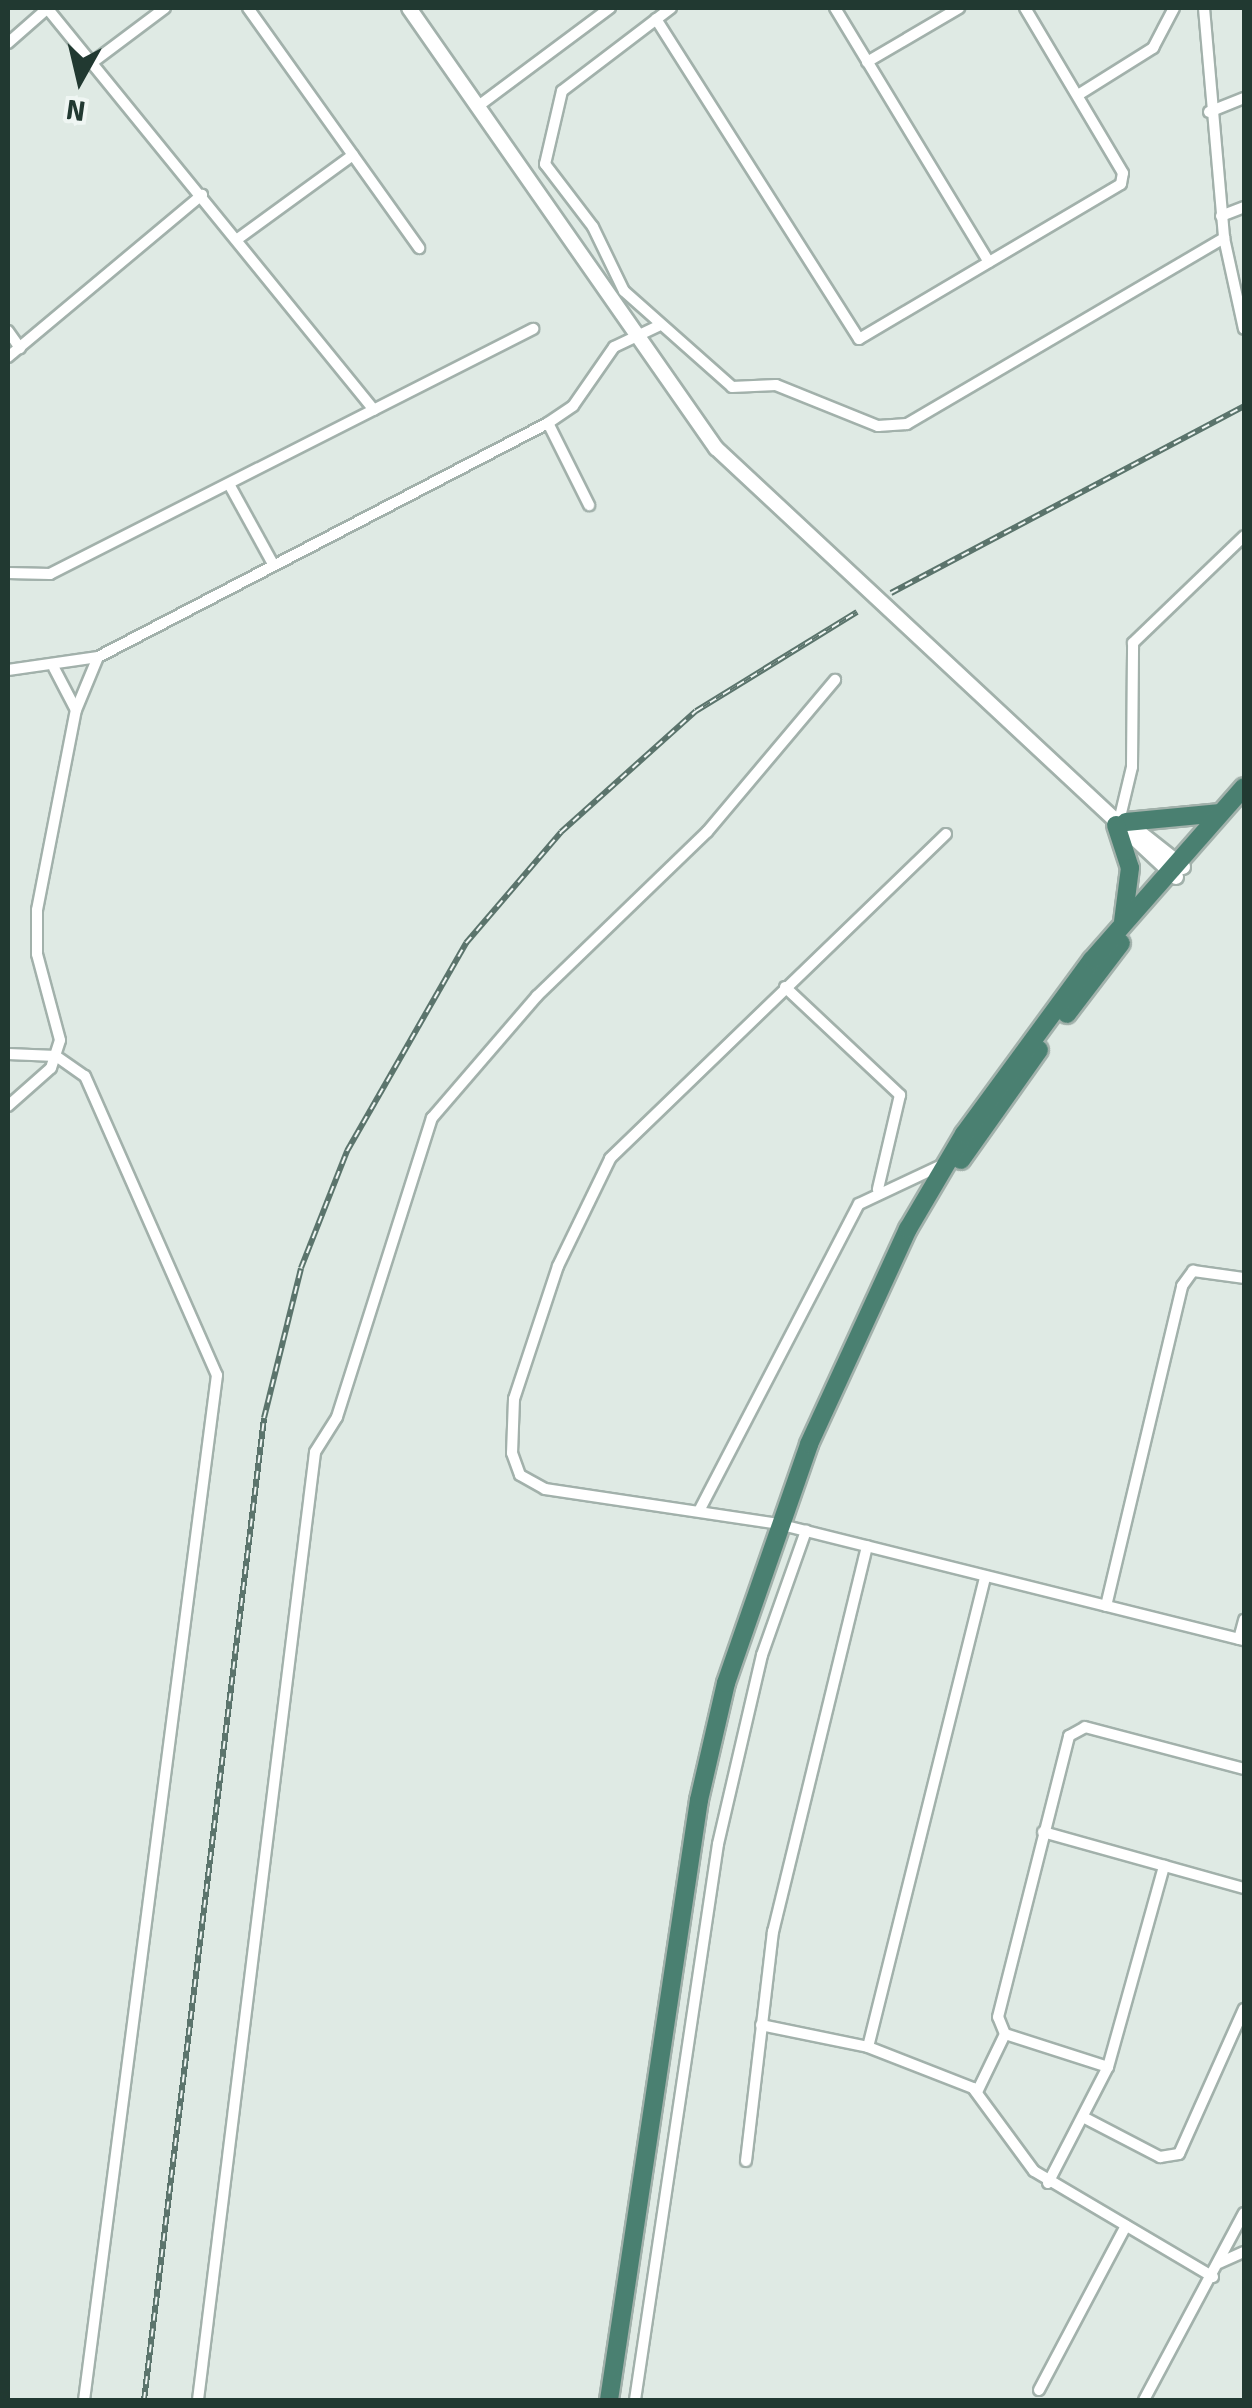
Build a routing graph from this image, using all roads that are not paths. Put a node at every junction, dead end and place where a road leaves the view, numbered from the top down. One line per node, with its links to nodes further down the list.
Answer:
1 (47, 8): 13 (street); 14 (street)
2 (165, 8): 14 (street)
3 (248, 8): 20 (street)
4 (409, 8): 18 (main road)
5 (610, 8): 18 (street)
6 (671, 8): 12 (street)
7 (835, 8): 15 (street)
8 (959, 8): 15 (street)
9 (1026, 8): 16 (street)
10 (1174, 8): 16 (street)
11 (1204, 8): 19 (street)
12 (656, 19): 27 (street); 28 (street)
13 (8, 44)
14 (92, 62): 21 (street)
15 (867, 62): 27 (street)
16 (1078, 95): 27 (street)
17 (1244, 98): 19 (street)
18 (477, 107): 32 (main road)
19 (1210, 112): 23 (street)
20 (352, 155): 24 (street); 26 (street)
21 (202, 195): 24 (street); 33 (street)
22 (1244, 207): 23 (street)
23 (1222, 216): 25 (street)
24 (239, 238): 35 (street)
25 (1224, 238): 28 (street); 31 (street)
26 (418, 248)
27 (989, 262)
28 (658, 326): 32 (street)
29 (533, 329): 35 (street)
30 (8, 330): 33 (street)
31 (1244, 330)
32 (632, 334): 36 (street); 50 (main road)
33 (20, 348): 34 (street)
34 (8, 358)
35 (374, 410): 37 (street)
36 (548, 423): 38 (street); 40 (street)
37 (229, 484): 40 (street); 41 (street)
38 (589, 504)
39 (1244, 536): 50 (street)
40 (272, 564): 42 (street)
41 (8, 573)
42 (98, 657): 43 (street); 46 (street)
43 (54, 668): 44 (street); 46 (street)
44 (8, 670)
45 (834, 680): 89 (street)
46 (76, 710): 56 (street)
47 (1244, 786): 49 (highway)
48 (1244, 805): 52 (highway)
49 (1222, 813): 50 (highway); 52 (highway)
50 (1121, 821): 52 (main road); 53 (highway)
51 (946, 834): 54 (street)
52 (1177, 869): 53 (highway); 58 (highway)
53 (1121, 927): 58 (highway)
54 (786, 987): 59 (street); 61 (street)
55 (8, 1054): 56 (street)
56 (56, 1056): 57 (street); 88 (street)
57 (8, 1106)
58 (954, 1160): 59 (street); 62 (highway)
59 (878, 1189): 61 (street)
60 (1244, 1278): 66 (street)
61 (699, 1511): 62 (street)
62 (778, 1524): 63 (street); 90 (highway)
63 (806, 1531): 64 (street); 91 (street)
64 (868, 1546): 65 (street); 74 (street)
65 (985, 1576): 66 (street); 76 (street)
66 (1106, 1606): 68 (street)
67 (1244, 1620): 68 (street)
68 (1242, 1640)
69 (1244, 1770): 70 (street)
70 (1043, 1832): 71 (street); 75 (street)
71 (1164, 1866): 72 (street); 77 (street)
72 (1244, 1888)
73 (1244, 2009): 79 (street)
74 (761, 2025): 76 (street); 80 (street)
75 (1005, 2034): 77 (street); 78 (street)
76 (868, 2046): 78 (street)
77 (1108, 2067): 79 (street)
78 (977, 2092): 81 (street)
79 (1083, 2117): 81 (street)
80 (746, 2160)
81 (1048, 2183): 83 (street)
82 (1244, 2213): 85 (street)
83 (1126, 2226): 86 (street); 87 (street)
84 (1244, 2252): 85 (street)
85 (1218, 2264): 86 (street)
86 (1212, 2276): 92 (street)
87 (1039, 2390)
88 (84, 2400)
89 (198, 2400)
90 (609, 2400)
91 (635, 2400)
92 (1144, 2400)

